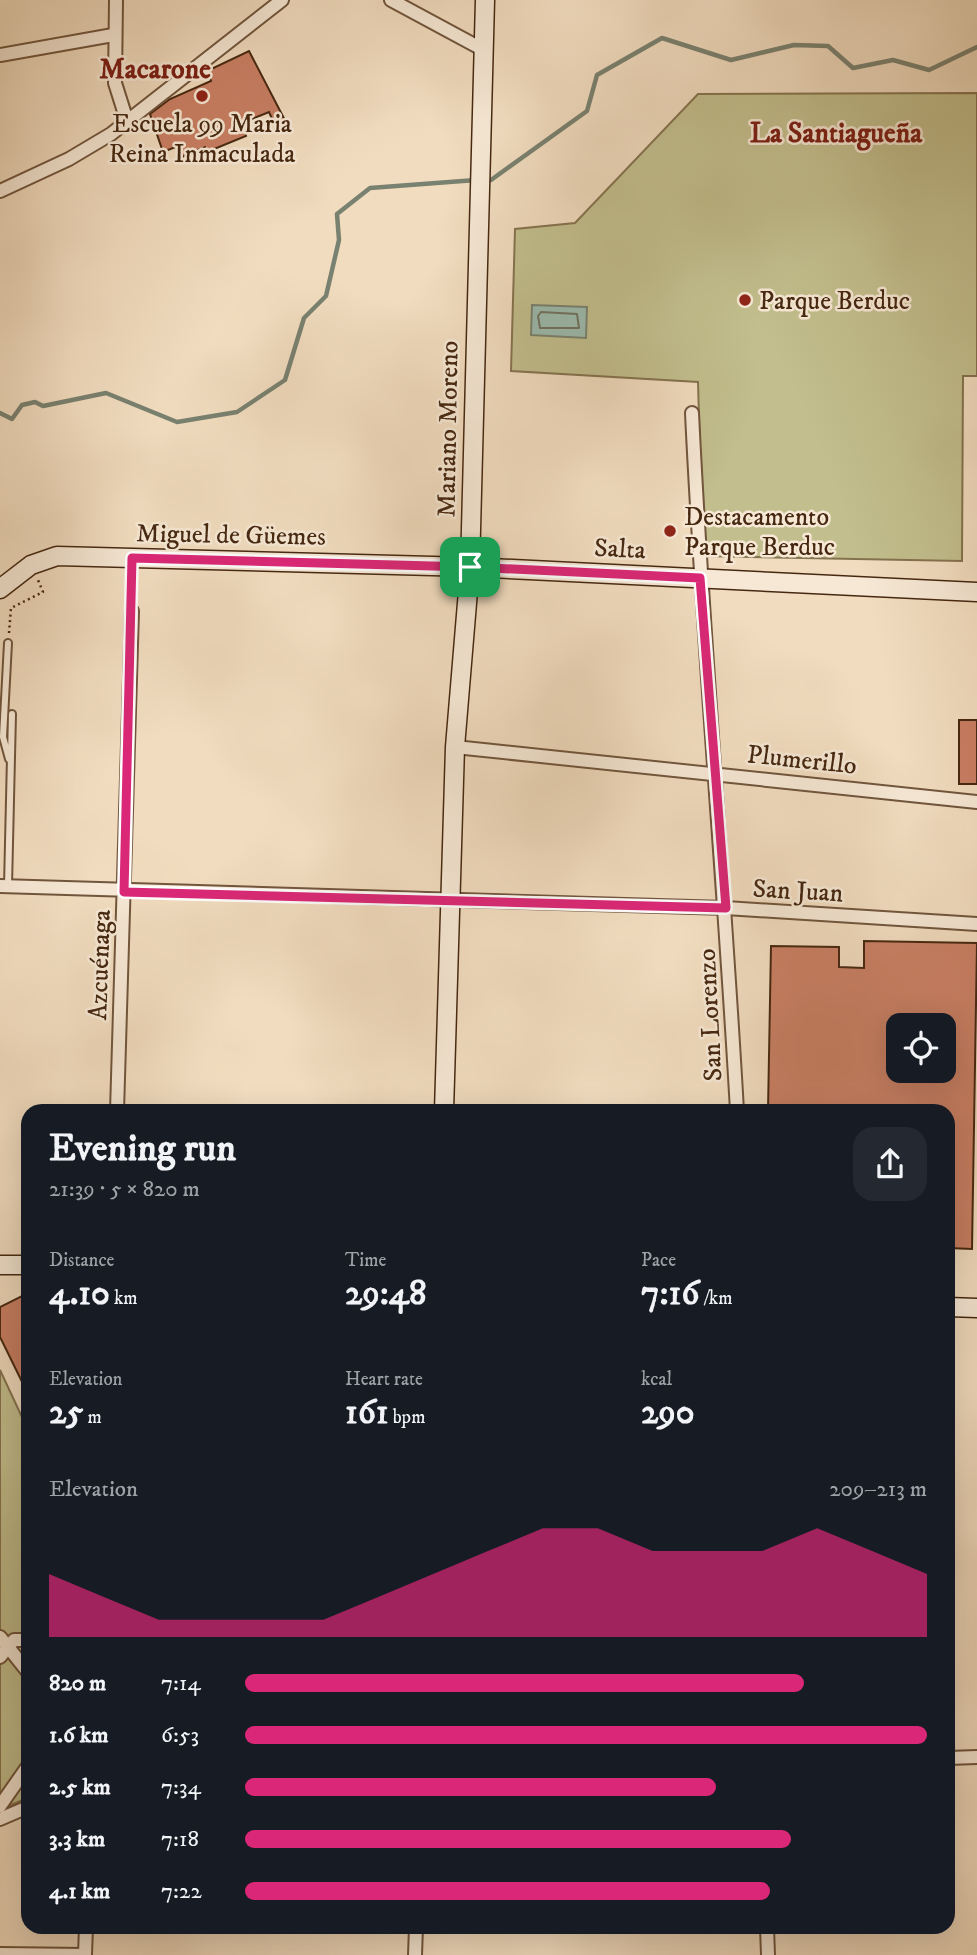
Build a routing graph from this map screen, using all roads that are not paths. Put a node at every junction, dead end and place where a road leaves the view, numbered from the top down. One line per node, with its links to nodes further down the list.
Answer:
1 (116, 0): 5 (street)
2 (282, 0): 8 (street)
3 (391, 0): 7 (street)
4 (485, 0): 7 (street, Mariano Moreno)
5 (113, 35): 6 (street); 8 (street)
6 (0, 55)
7 (482, 55): 11 (street, Mariano Moreno)
8 (127, 121): 9 (street)
9 (0, 191)
10 (692, 413): 12 (street, San Lorenzo)
11 (470, 567): 12 (street, Salta); 13 (street, Miguel de Güemes); 18 (street, Mariano Moreno)
12 (700, 578): 14 (street, Salta); 20 (street, San Lorenzo)
13 (0, 589)
14 (977, 592)
15 (132, 611): 23 (street, Azcuénaga)
16 (8, 643): 19 (lane)
17 (12, 714): 19 (lane)
18 (455, 747): 20 (street, Plumerillo); 24 (street, Mariano Moreno)
19 (11, 768): 22 (lane)
20 (715, 773): 21 (street, Plumerillo); 25 (street, San Lorenzo)
21 (977, 802)
22 (4, 886): 23 (street, San Juan)
23 (124, 892): 24 (street, San Juan); 27 (street, Azcuénaga)
24 (449, 899): 25 (street, San Juan); 28 (street, Mariano Moreno)
25 (726, 908): 26 (street, San Juan); 29 (street, San Lorenzo)
26 (977, 924)
27 (117, 1104)
28 (444, 1104)
29 (737, 1104)
30 (0, 1265): 31 (street)
31 (21, 1265)
32 (955, 1307): 33 (street)
33 (977, 1308)
34 (21, 1640): 35 (street)
35 (2, 1646): 36 (street)
36 (21, 1665)
37 (977, 1757): 38 (street)
38 (955, 1758)
39 (21, 1776): 40 (street)
40 (0, 1806)
41 (21, 1810): 42 (street)
42 (0, 1819)
43 (86, 1934): 47 (street)
44 (416, 1934): 48 (street)
45 (767, 1934): 49 (street)
46 (0, 1954): 47 (street)
47 (85, 1955)
48 (415, 1955)
49 (768, 1955)

